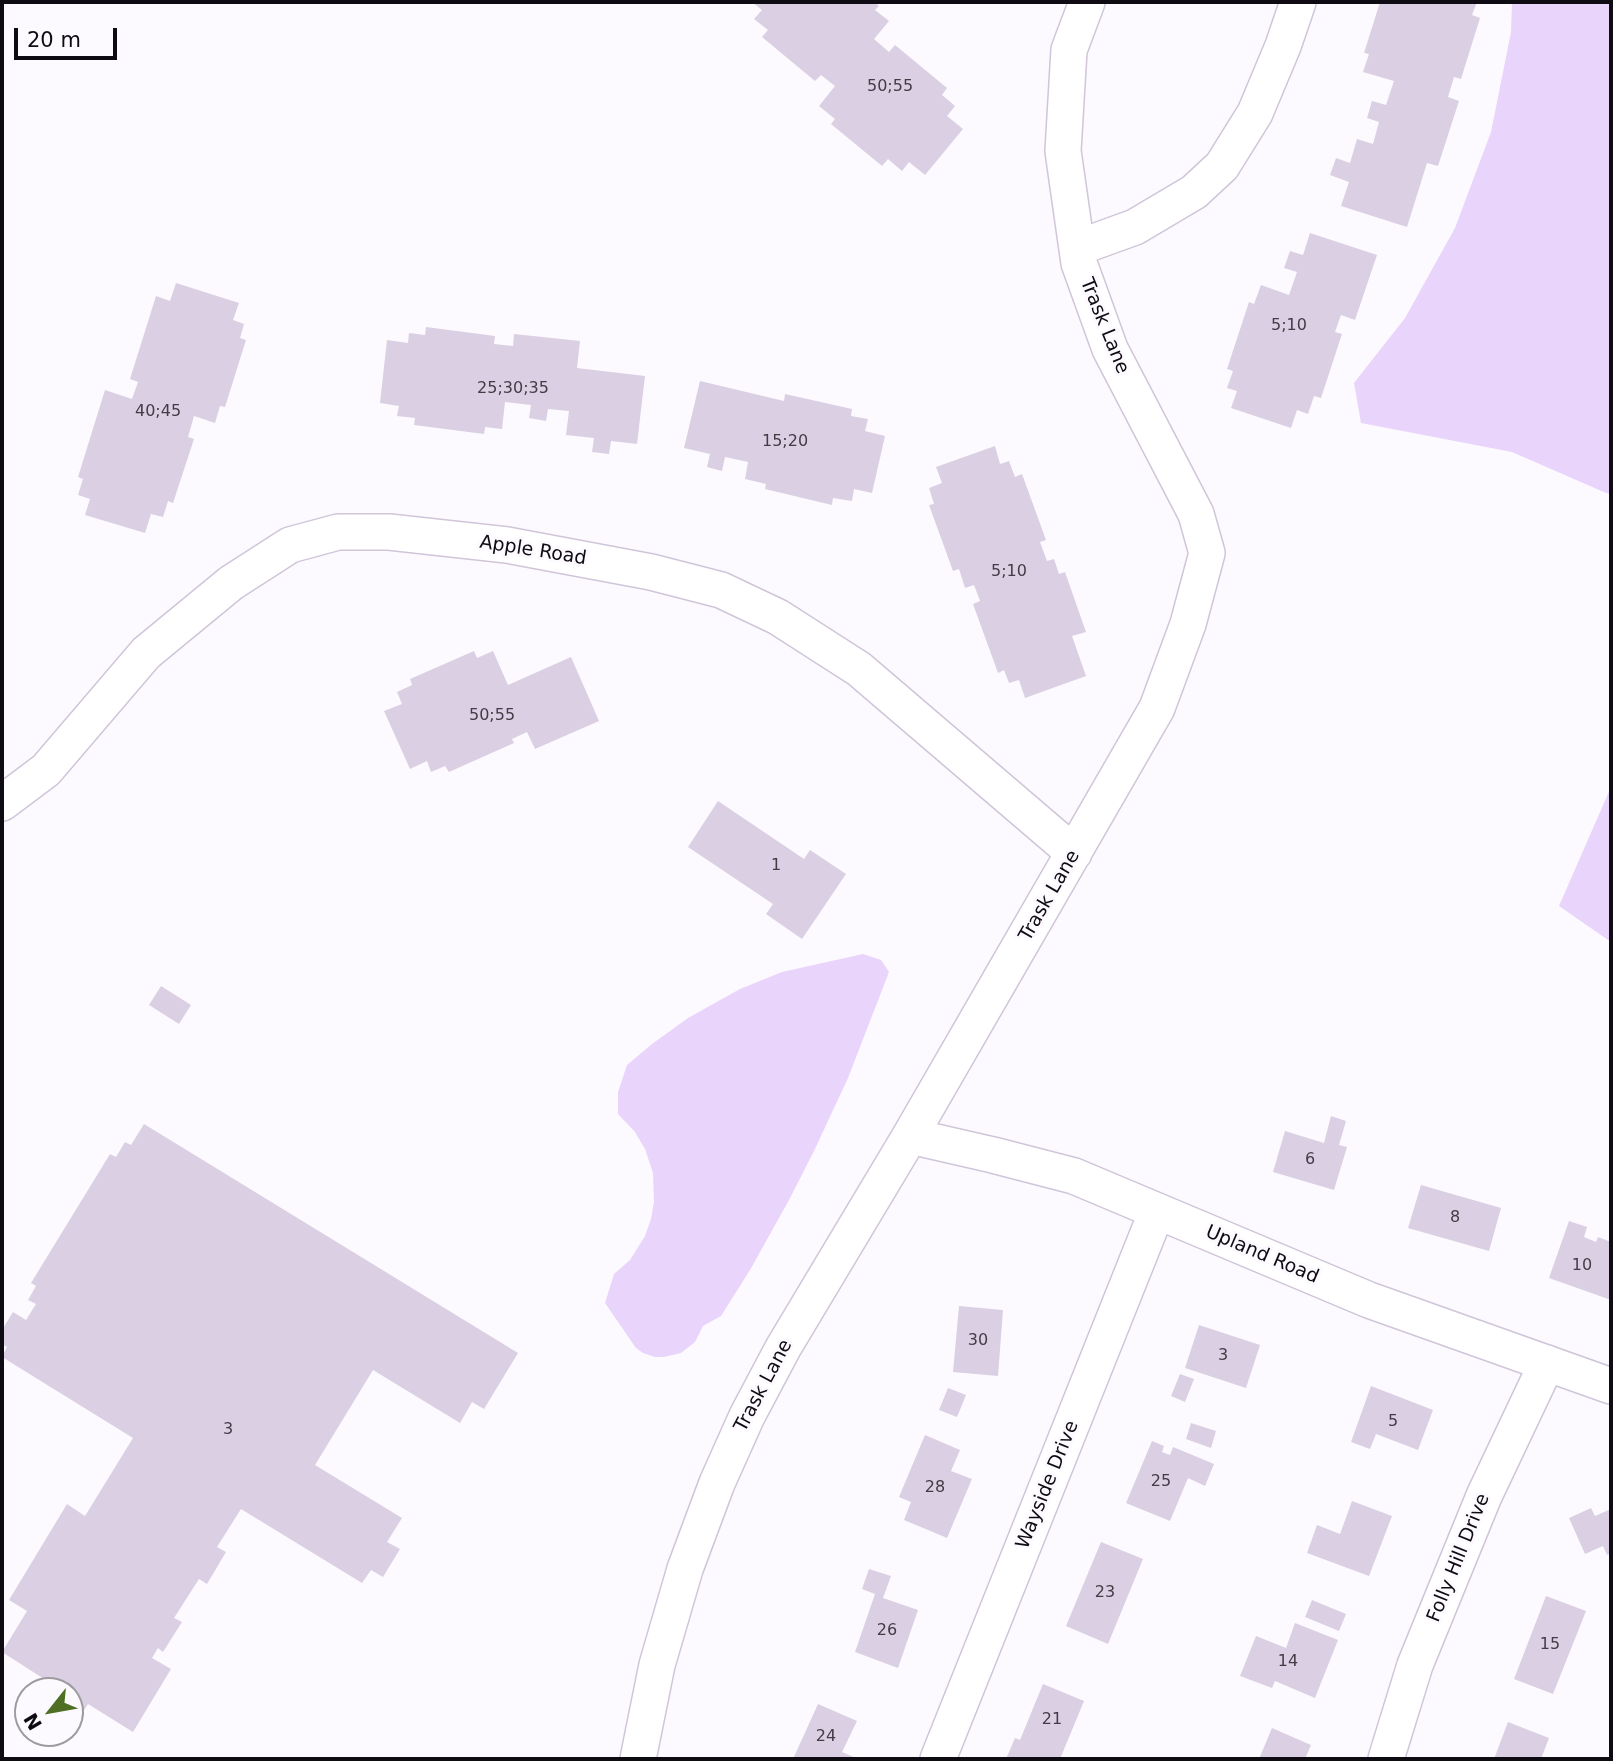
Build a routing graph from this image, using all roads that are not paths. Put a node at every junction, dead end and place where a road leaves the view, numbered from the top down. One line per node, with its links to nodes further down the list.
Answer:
1 (1087, 2): 3 (street, Trask Lane)
2 (1298, 2): 3 (street)
3 (1077, 248): 5 (street, Trask Lane)
4 (2, 803): 5 (street, Apple Road)
5 (1074, 853): 6 (street, Trask Lane)
6 (911, 1136): 7 (street, Upland Road); 10 (street, Trask Lane)
7 (1157, 1211): 8 (street, Upland Road); 11 (street, Wayside Drive)
8 (1547, 1363): 9 (street, Upland Road); 12 (street, Folly Hill Drive)
9 (1611, 1386)
10 (638, 1759)
11 (938, 1759)
12 (1386, 1759)

